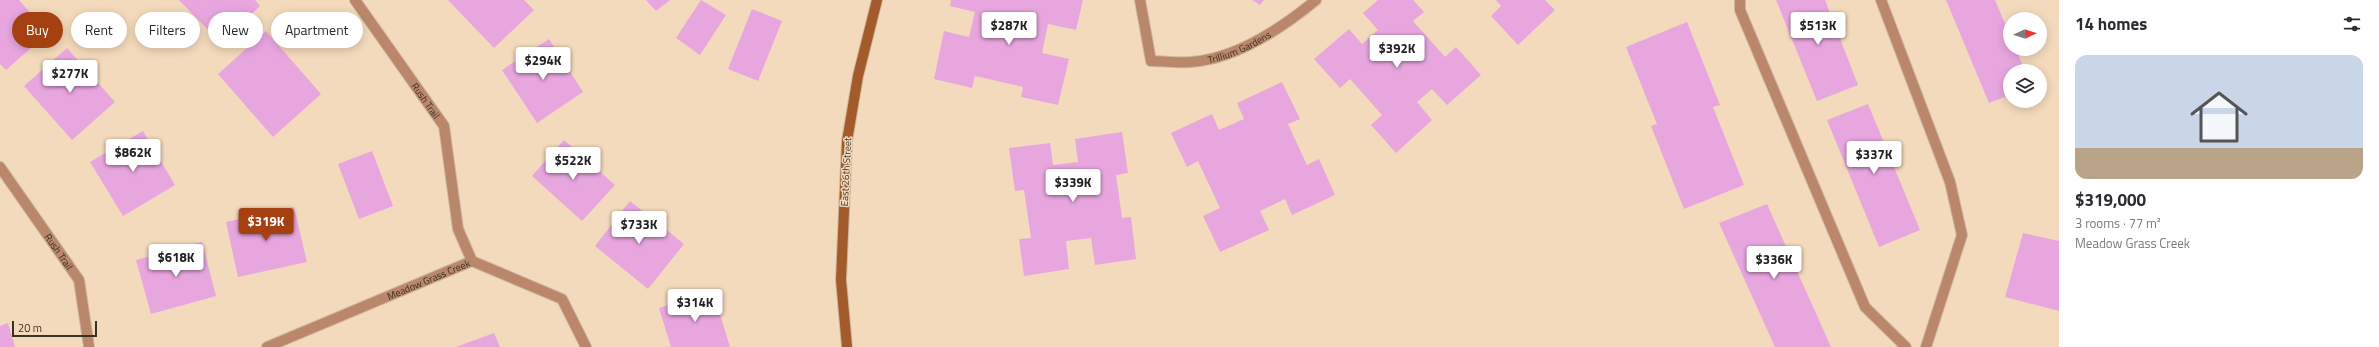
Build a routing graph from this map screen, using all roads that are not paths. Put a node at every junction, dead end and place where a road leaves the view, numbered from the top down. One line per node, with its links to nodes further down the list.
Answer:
1 (355, 0): 8 (street, Rush Trail)
2 (877, 0): 12 (street, East 26th Street)
3 (1140, 0): 4 (street, Trillium Gardens)
4 (1316, 0)
5 (1740, 0): 13 (street)
6 (1881, 0): 14 (street)
7 (0, 167): 9 (street, Rush Trail)
8 (472, 262): 10 (street, Meadow Grass Creek); 11 (street, Meadow Grass Creek)
9 (89, 347)
10 (267, 347)
11 (586, 347)
12 (847, 347)
13 (1906, 347)
14 (1926, 347)

